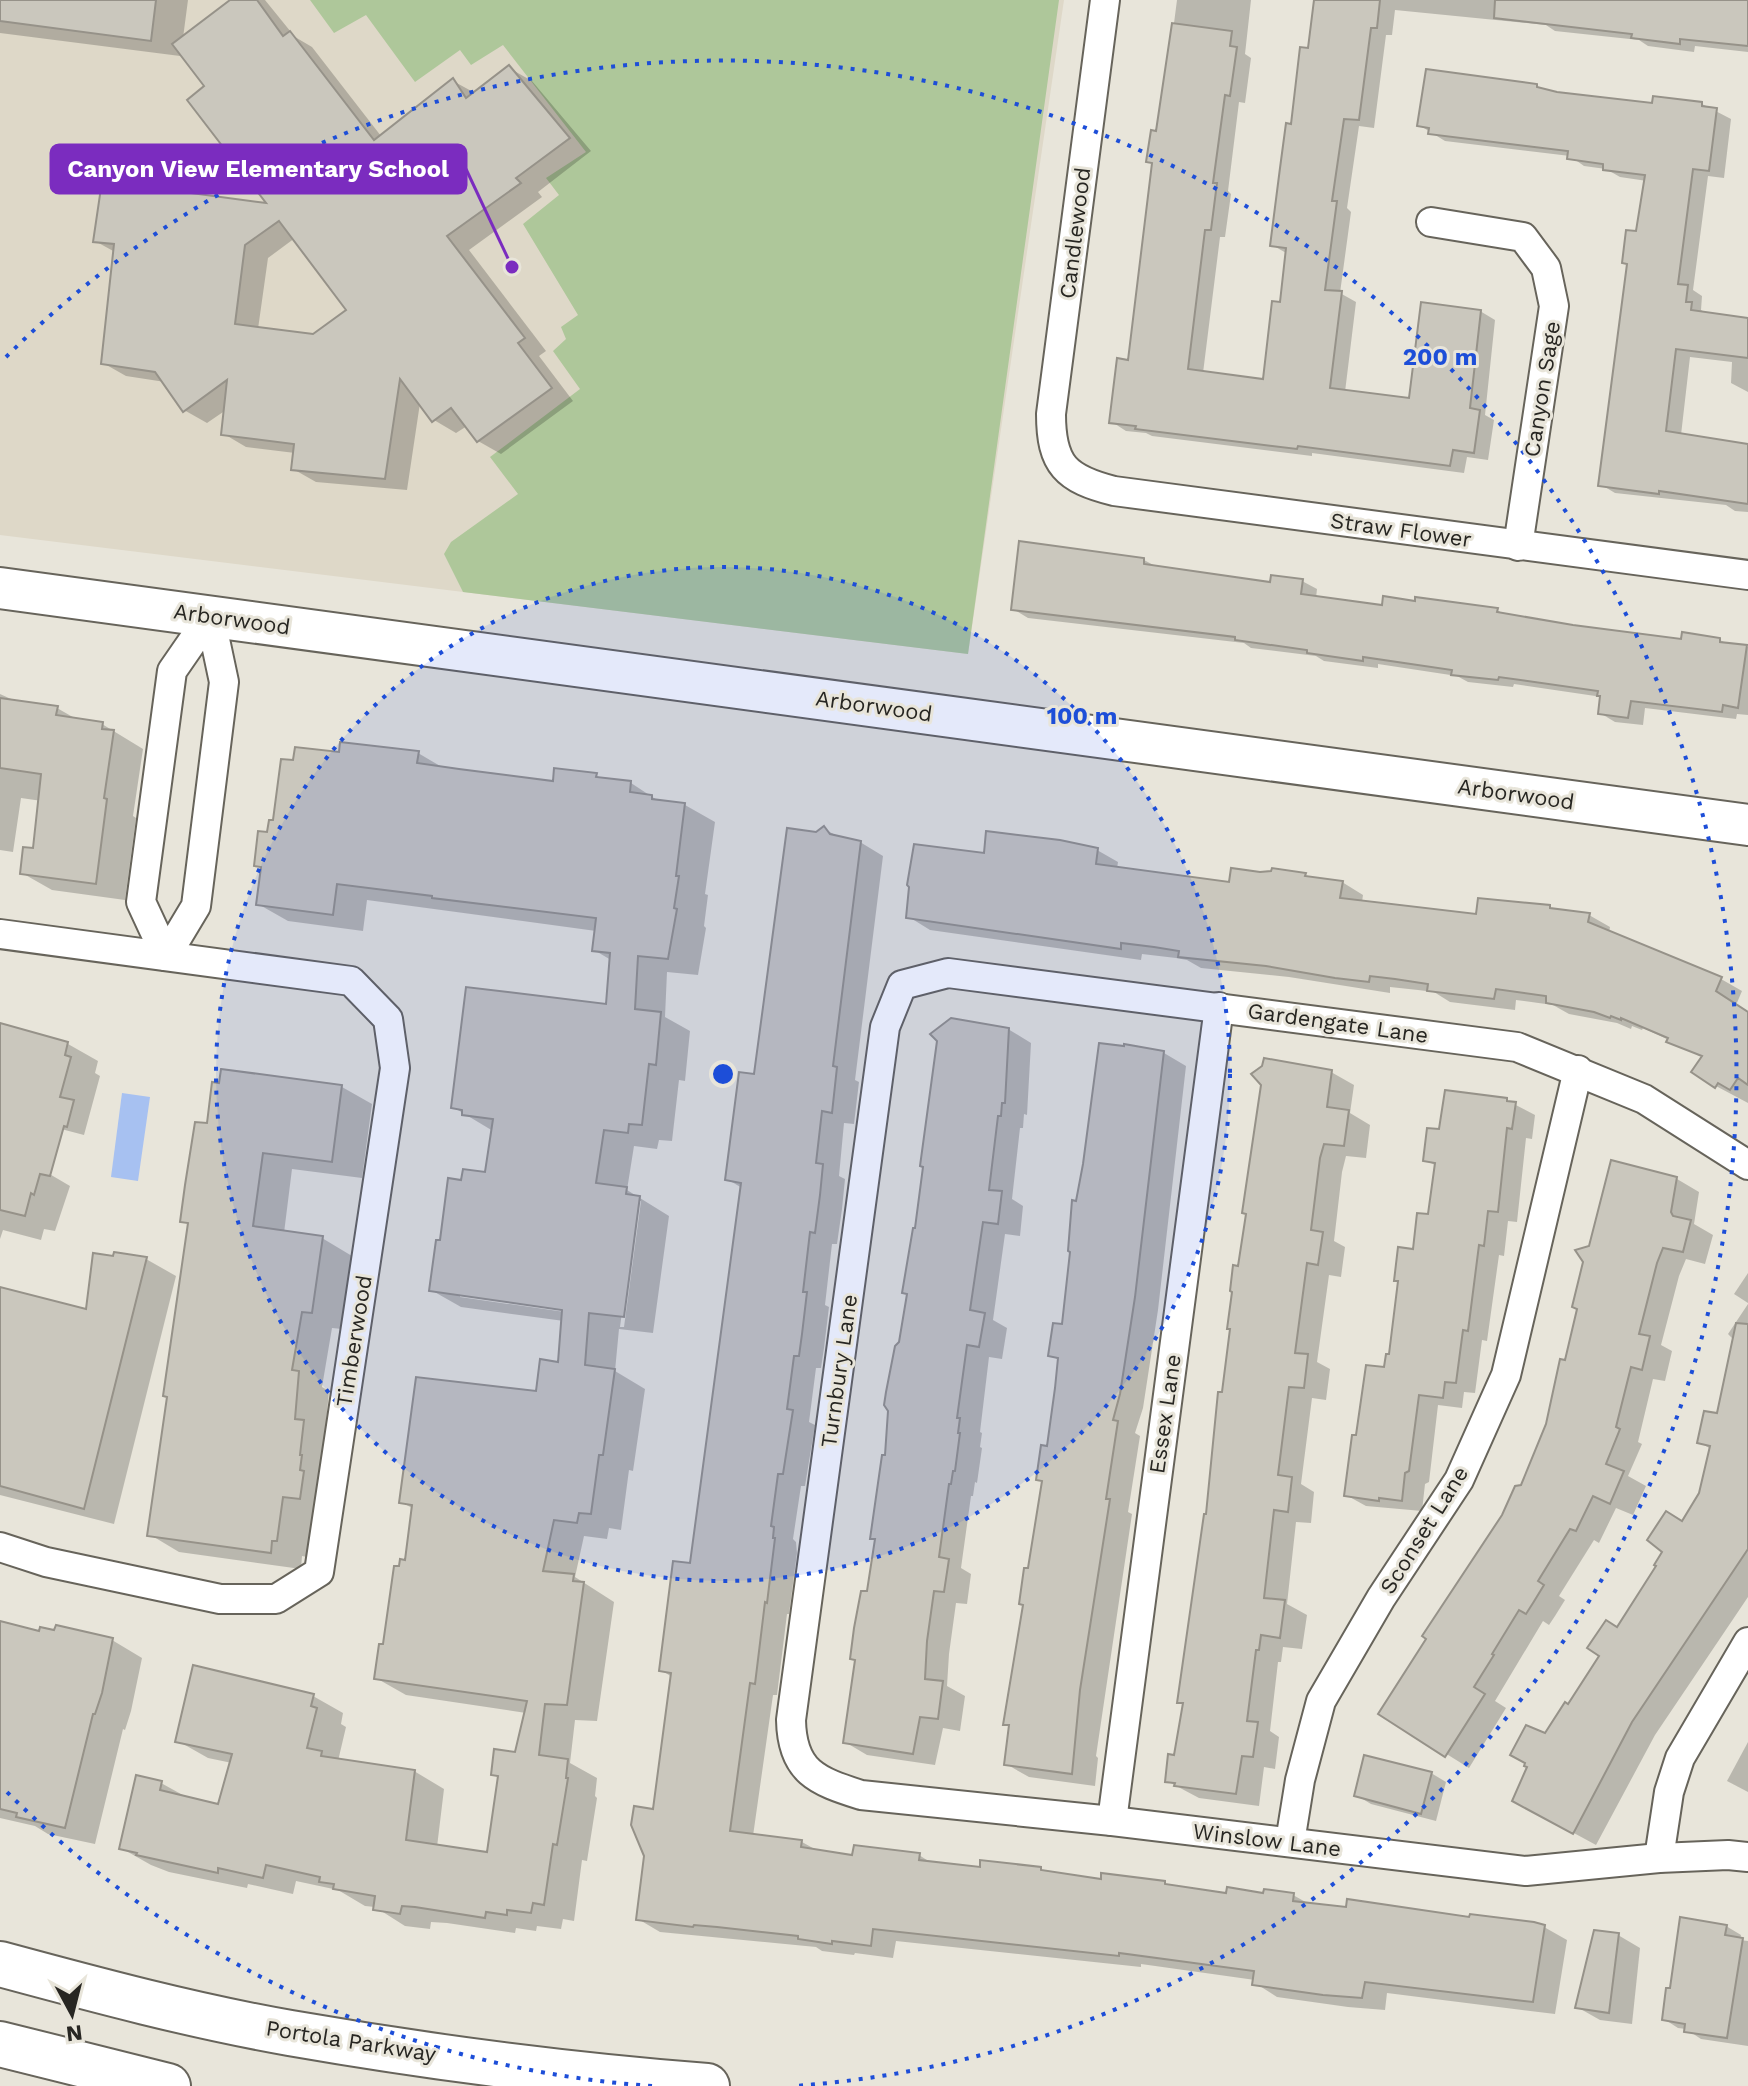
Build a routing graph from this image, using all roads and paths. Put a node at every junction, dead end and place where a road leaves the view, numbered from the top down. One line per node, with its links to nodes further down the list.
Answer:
1 (1105, 0): 3 (street, Candlewood)
2 (1431, 222): 4 (street, Canyon Sage)
3 (1061, 465): 4 (street, Straw Flower)
4 (1518, 546): 5 (street, Straw Flower)
5 (1748, 575)
6 (0, 588): 7 (street, Arborwood)
7 (210, 616): 8 (street, Arborwood); 10 (street); 10 (street)
8 (1748, 825)
9 (0, 934): 10 (street, Timberwood)
10 (166, 956): 15 (street, Timberwood)
11 (902, 985): 12 (street, Gardengate Lane); 17 (street, Turnbury Lane)
12 (1219, 1007): 13 (street, Gardengate Lane); 18 (street, Essex Lane)
13 (1578, 1070): 14 (street, Gardengate Lane); 19 (street, Sconset Lane)
14 (1748, 1165)
15 (0, 1547)
16 (1748, 1642): 21 (street)
17 (797, 1759): 18 (street, Winslow Lane)
18 (1112, 1821): 19 (street, Winslow Lane)
19 (1290, 1842): 21 (street, Winslow Lane)
20 (1748, 1857): 21 (street, Winslow Lane)
21 (1659, 1858)
22 (0, 1964): 25 (main road, Portola Parkway)
23 (0, 2044): 24 (main road)
24 (168, 2086)
25 (707, 2086)

